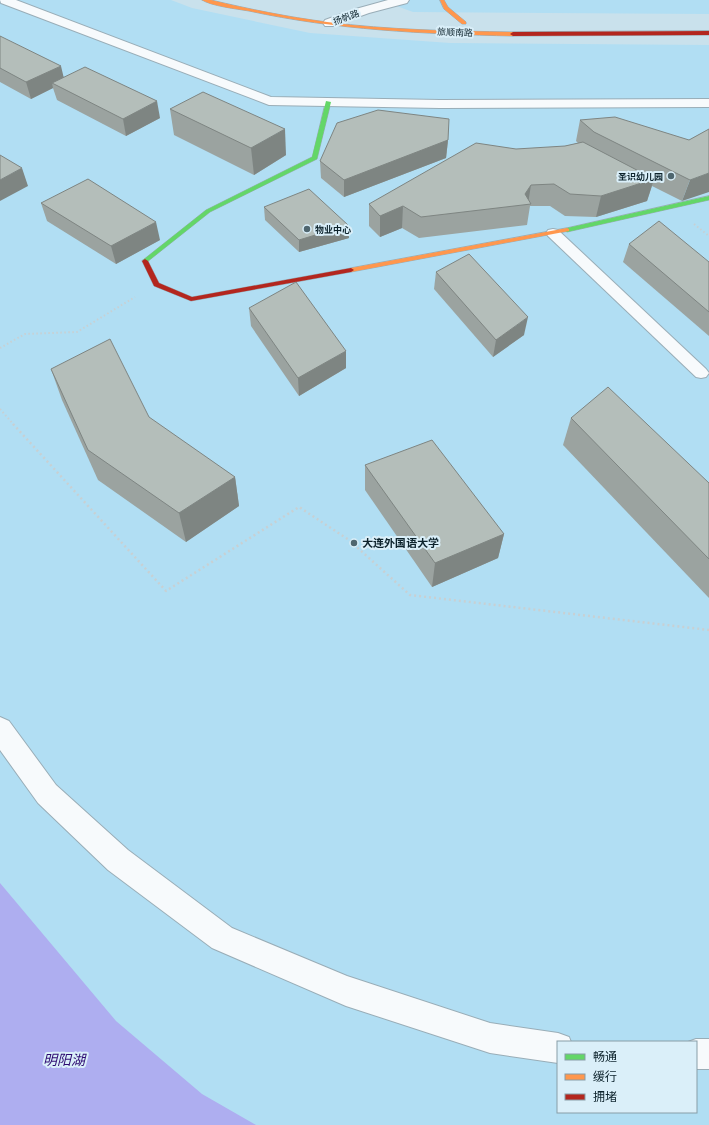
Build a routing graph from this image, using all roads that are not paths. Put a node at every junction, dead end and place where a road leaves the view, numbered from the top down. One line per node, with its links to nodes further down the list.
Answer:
1 (5, 0): 13 (street)
2 (204, 0): 9 (main road, 旅顺南路)
3 (246, 0): 7 (main road)
4 (363, 0): 9 (street, 扬帆路)
5 (403, 0): 8 (street, 扬帆路)
6 (442, 0): 11 (main road, 旅顺南路)
7 (293, 9)
8 (347, 15): 9 (street, 扬帆路); 10 (main road)
9 (330, 17): 12 (main road, 旅顺南路)
10 (376, 18)
11 (449, 22)
12 (709, 33)
13 (328, 102): 14 (street); 16 (main road)
14 (709, 103)
15 (709, 198): 16 (main road)
16 (553, 233): 17 (lane)
17 (701, 373)
18 (0, 729): 19 (street)
19 (557, 1048)
20 (697, 1054): 21 (street)
21 (709, 1054)

